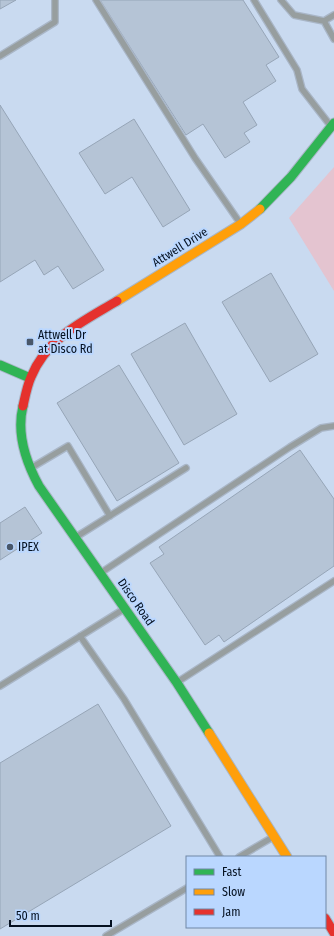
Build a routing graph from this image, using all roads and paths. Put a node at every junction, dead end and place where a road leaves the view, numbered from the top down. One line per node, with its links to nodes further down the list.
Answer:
1 (55, 0): 8 (lane)
2 (96, 0): 10 (lane)
3 (254, 0): 9 (lane)
4 (281, 0): 6 (lane)
5 (334, 15): 6 (lane)
6 (324, 21): 7 (lane)
7 (334, 39)
8 (0, 56)
9 (333, 125): 10 (main road, Attwell Drive)
10 (240, 224): 12 (main road, Attwell Drive)
11 (0, 365): 12 (main road)
12 (30, 378): 15 (main road, Disco Road)
13 (334, 426): 18 (lane)
14 (186, 468): 16 (lane)
15 (30, 469): 16 (lane); 17 (main road, Disco Road)
16 (110, 516): 17 (lane)
17 (76, 537): 18 (main road, Disco Road)
18 (101, 572): 20 (main road, Disco Road)
19 (334, 581): 22 (lane)
20 (126, 608): 21 (lane); 22 (main road, Disco Road)
21 (80, 636): 23 (lane); 25 (lane)
22 (177, 683): 24 (main road, Disco Road)
23 (0, 686)
24 (274, 836): 26 (lane); 27 (main road, Disco Road)
25 (219, 856)
26 (241, 856)
27 (286, 856)
28 (186, 889): 31 (lane)
29 (326, 920): 30 (main road)
30 (334, 933)
31 (106, 936)

